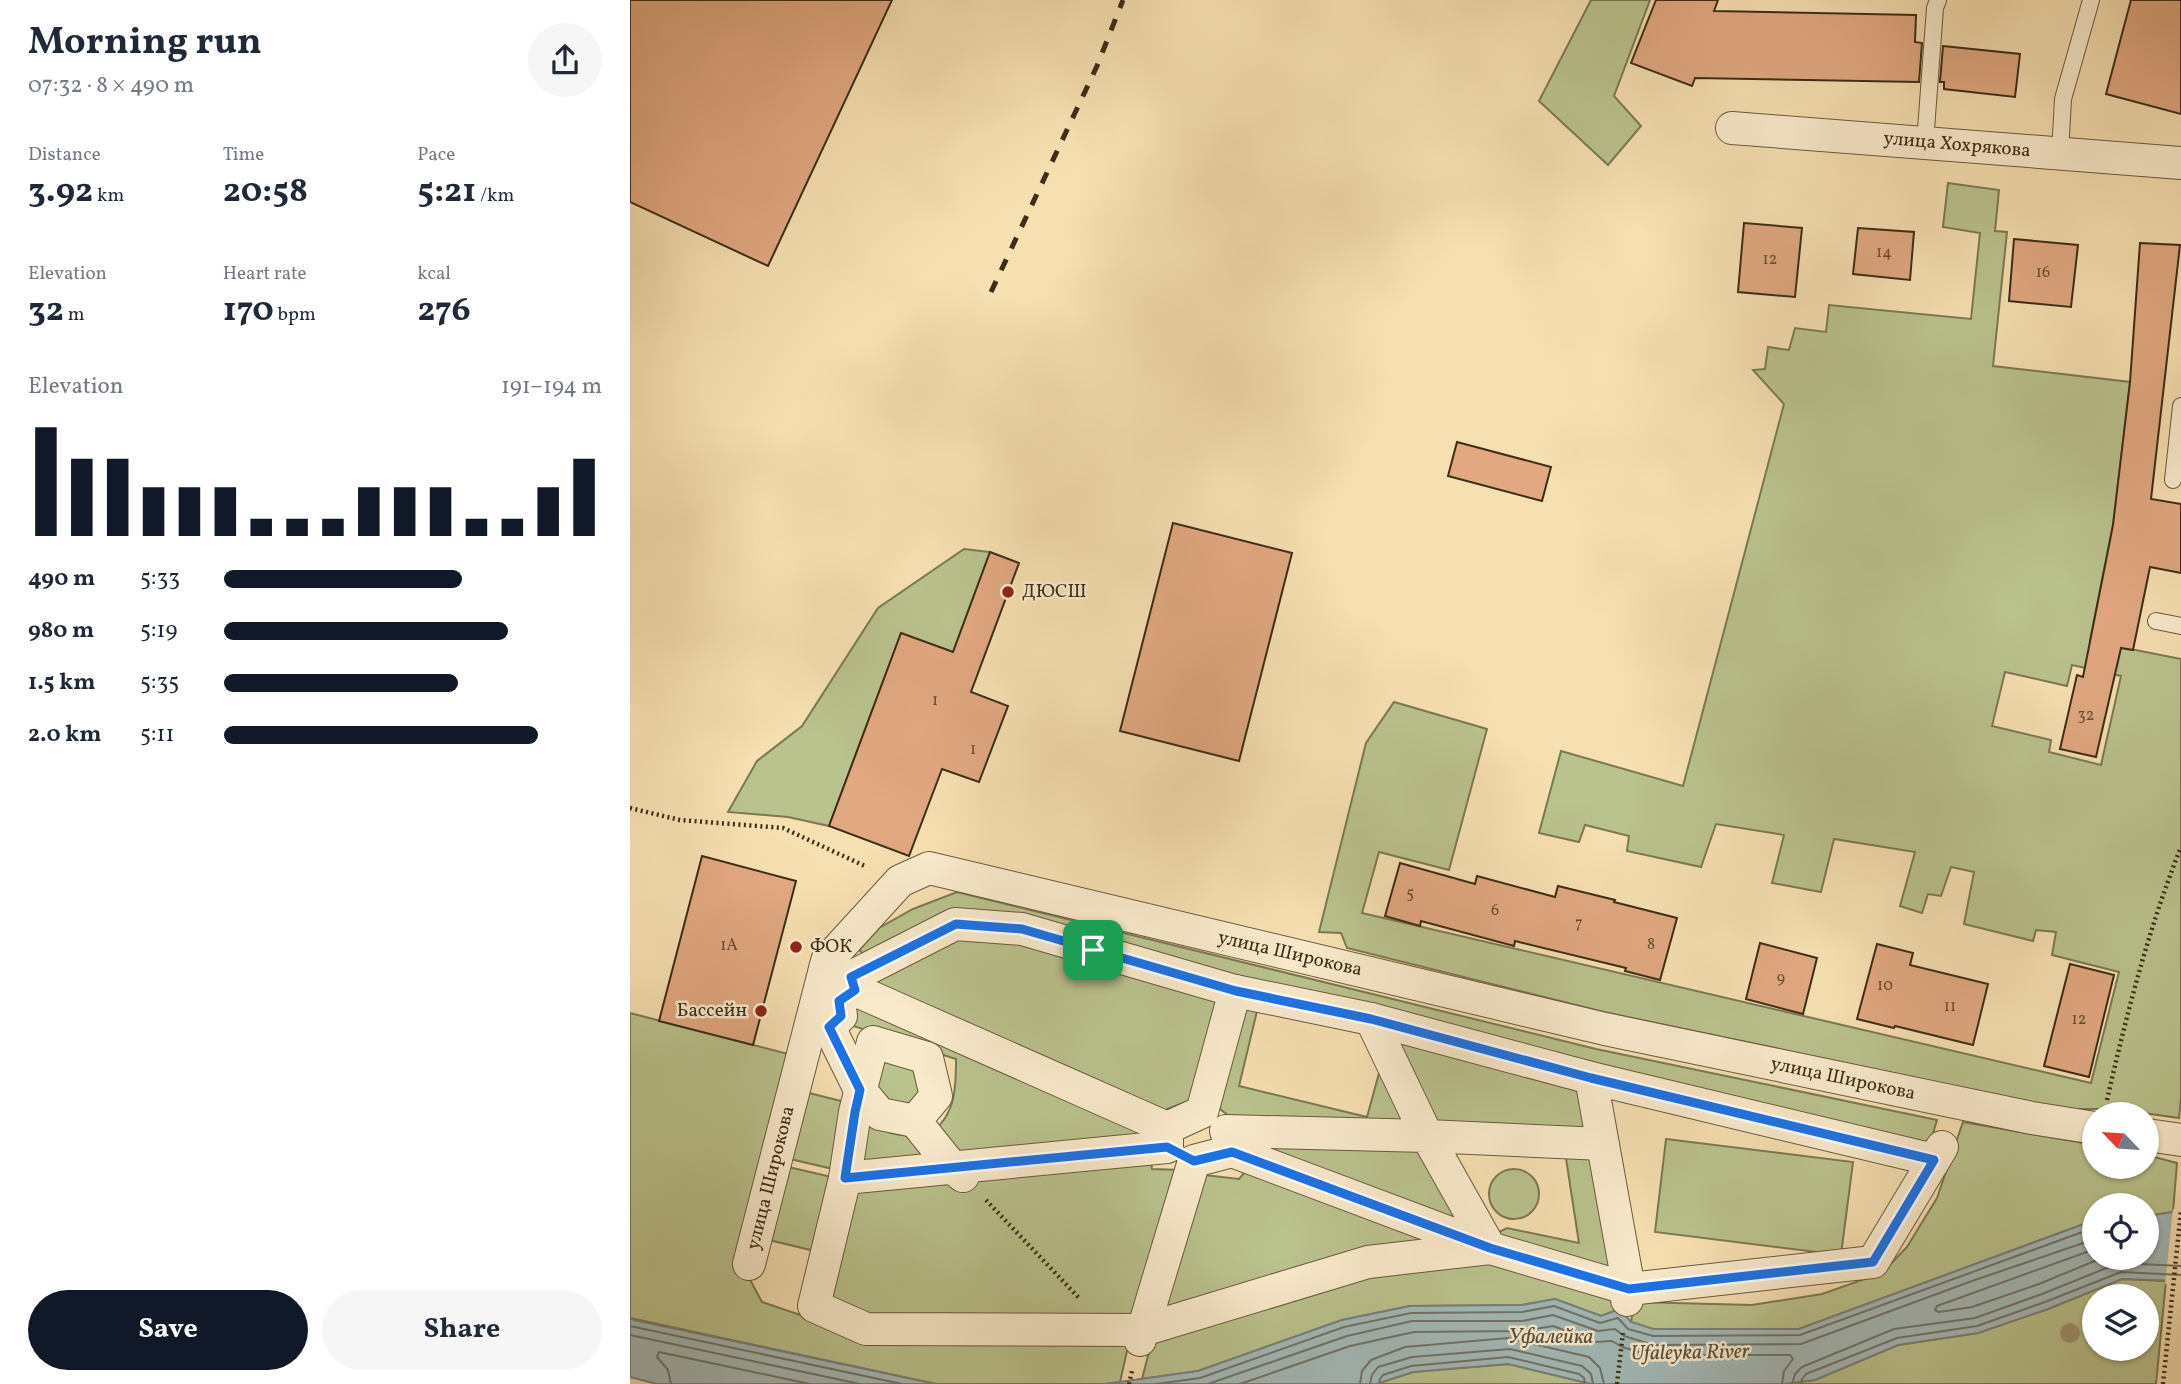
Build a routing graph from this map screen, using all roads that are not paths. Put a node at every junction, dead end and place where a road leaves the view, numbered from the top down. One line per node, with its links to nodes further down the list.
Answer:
1 (1938, 0): 4 (lane)
2 (2091, 0): 5 (lane)
3 (1732, 128): 4 (street, улица Хохрякова)
4 (1925, 143): 5 (street, улица Хохрякова)
5 (2060, 154): 6 (street, улица Хохрякова)
6 (2181, 163)
7 (2181, 406): 8 (lane)
8 (2173, 480)
9 (2156, 621): 10 (lane)
10 (2181, 626)
11 (855, 990): 12 (street); 15 (street); 23 (street)
12 (1236, 991): 13 (street); 18 (street)
13 (1371, 1019): 14 (street); 19 (street)
14 (1591, 1078): 22 (street); 28 (street)
15 (860, 1090): 17 (street); 17 (street); 25 (street)
16 (2082, 1116): 27 (street, улица Широкова)
17 (915, 1121): 24 (street)
18 (1220, 1132): 19 (street); 23 (street); 23 (street); 26 (street)
19 (1427, 1136): 22 (street); 26 (street)
20 (2160, 1137): 21 (street)
21 (2181, 1140)
22 (1602, 1144): 28 (street)
23 (1176, 1145): 24 (street); 29 (street)
24 (957, 1171): 25 (street)
25 (845, 1178): 29 (street)
26 (1490, 1248): 28 (street); 29 (street)
27 (749, 1264)
28 (1628, 1295)
29 (1124, 1331)

